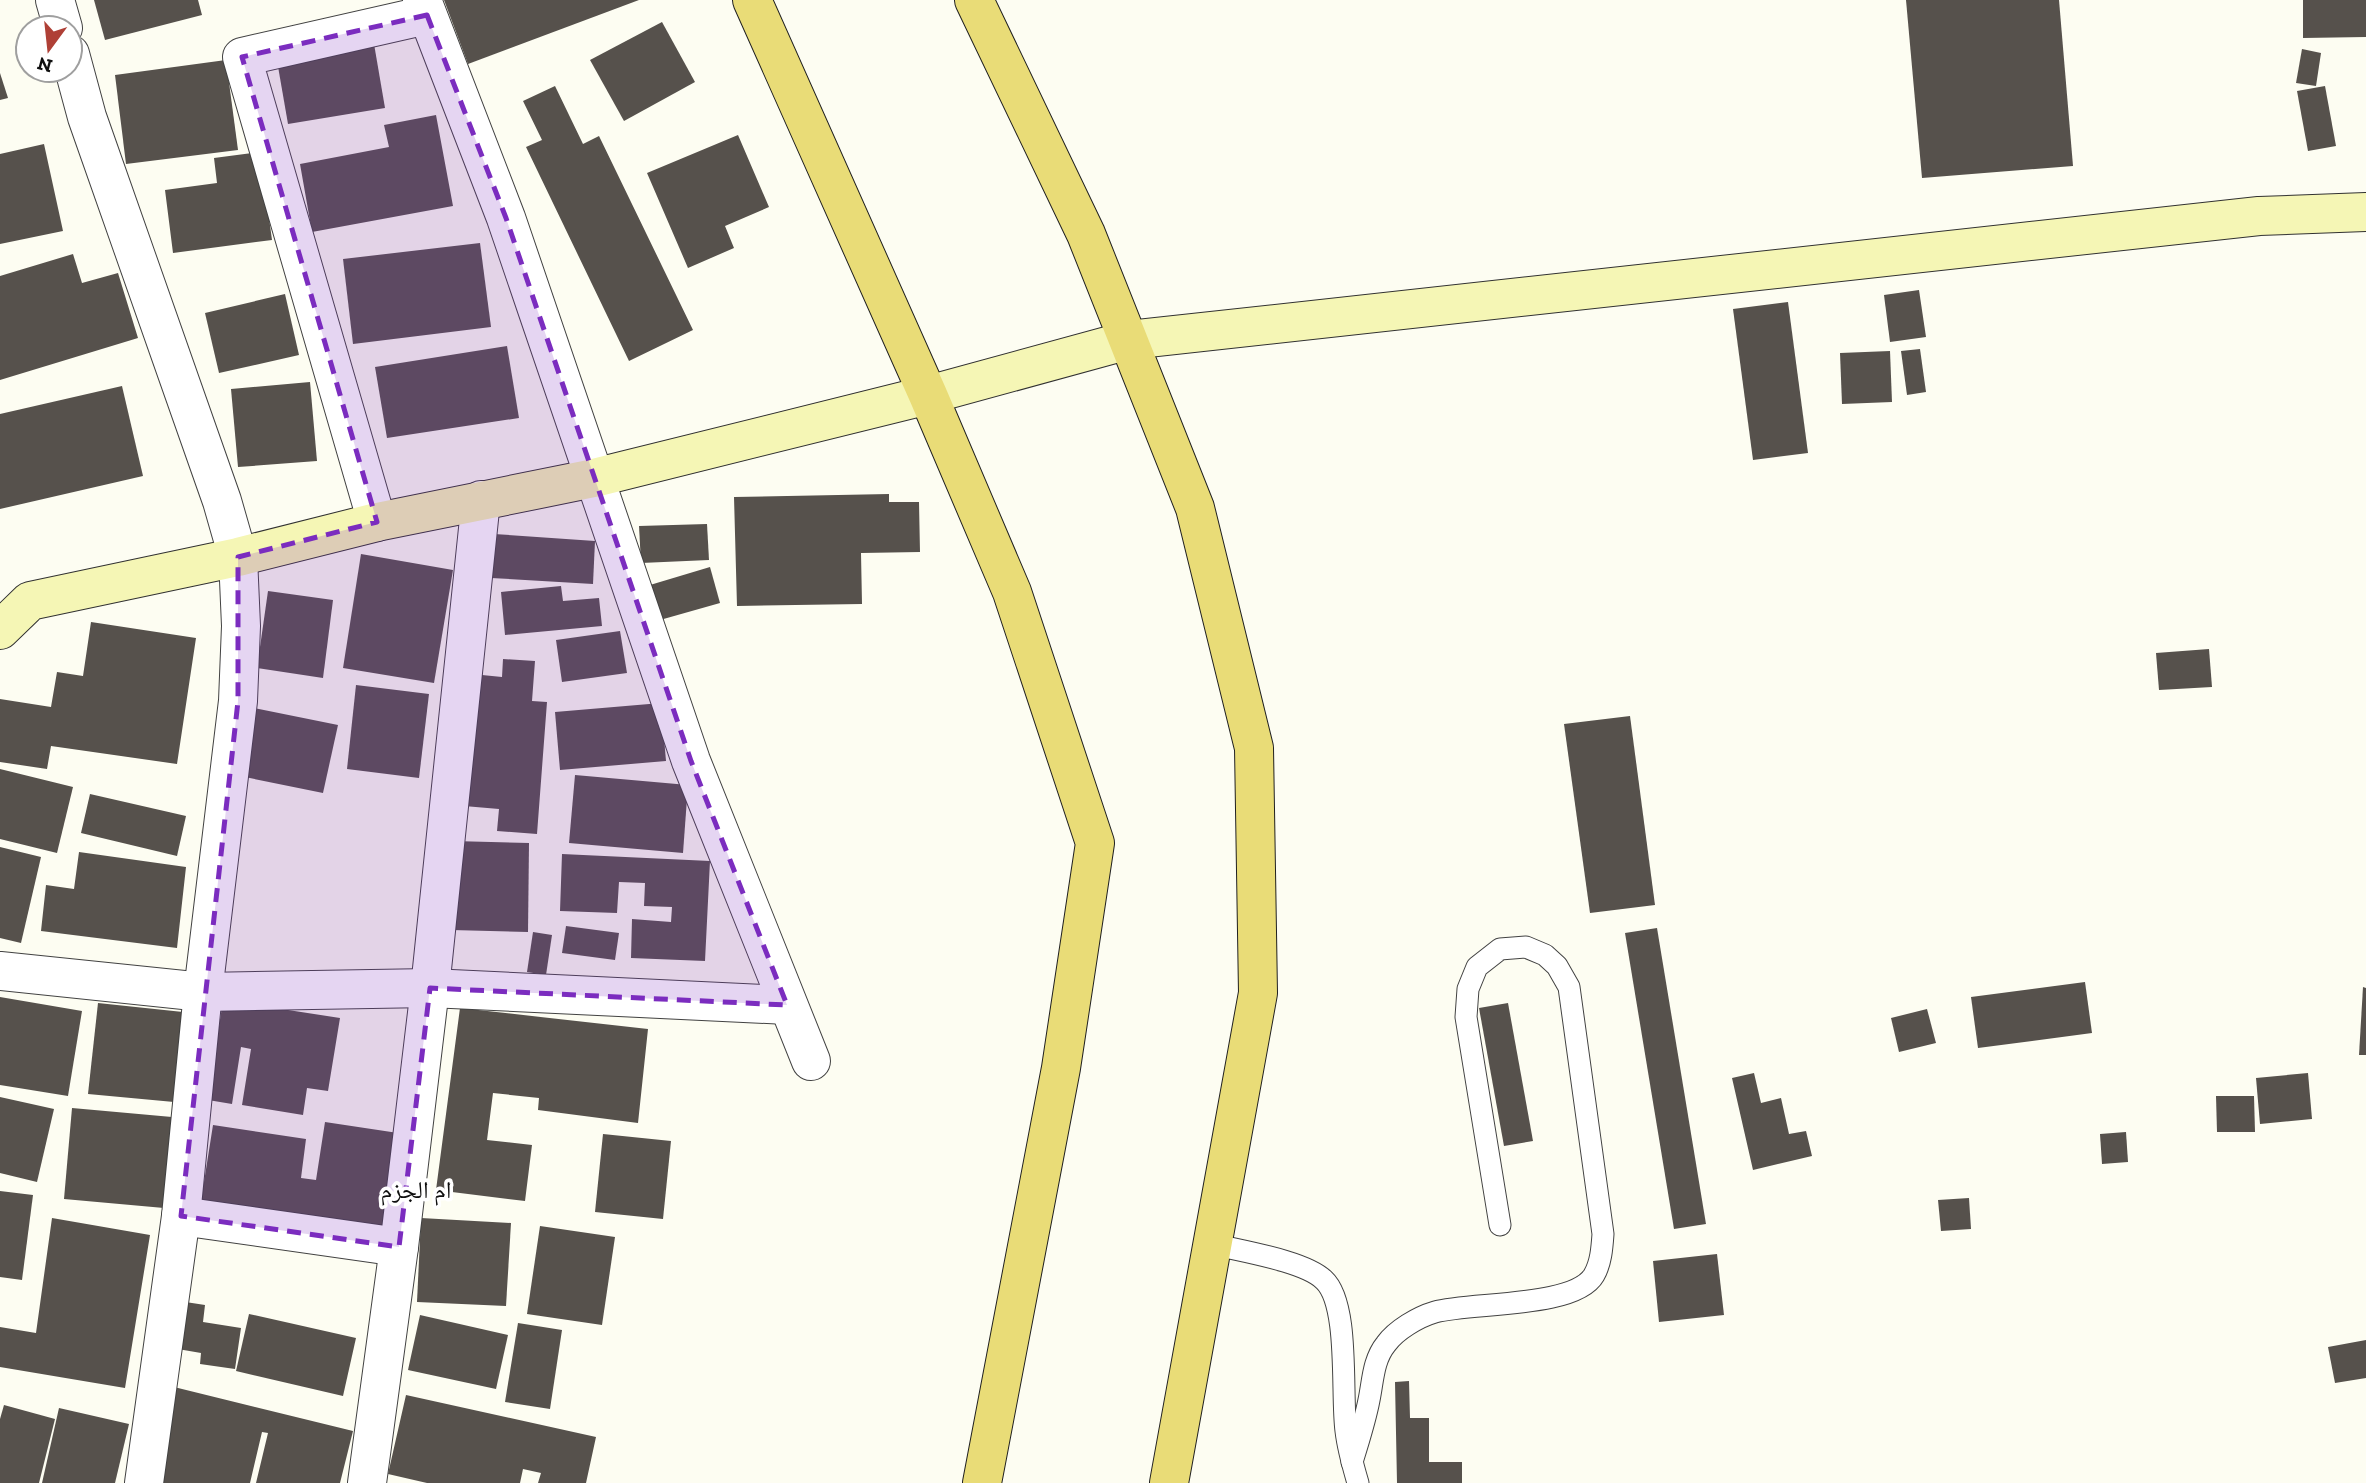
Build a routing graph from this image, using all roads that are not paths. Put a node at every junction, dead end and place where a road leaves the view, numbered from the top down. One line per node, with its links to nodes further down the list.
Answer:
1 (752, 0): 7 (main road)
2 (974, 0): 6 (main road)
3 (425, 7): 8 (street); 10 (street)
4 (78, 84): 11 (street)
5 (2366, 212): 6 (street)
6 (1129, 340): 7 (street); 20 (main road)
7 (928, 395): 8 (street); 25 (main road)
8 (594, 478): 9 (street); 16 (street)
9 (481, 500): 10 (street); 14 (street)
10 (377, 522): 11 (street)
11 (238, 557): 12 (street); 15 (street)
12 (0, 630)
13 (0, 971): 15 (street)
14 (430, 988): 15 (street); 16 (street); 21 (street)
15 (203, 992): 18 (street)
16 (787, 1005): 17 (street)
17 (811, 1061)
18 (181, 1216): 21 (street); 23 (street)
19 (1500, 1225): 22 (lane)
20 (1212, 1244): 22 (lane); 26 (main road)
21 (399, 1247): 24 (street)
22 (1355, 1473)
23 (144, 1483)
24 (367, 1483)
25 (982, 1483)
26 (1170, 1483)

